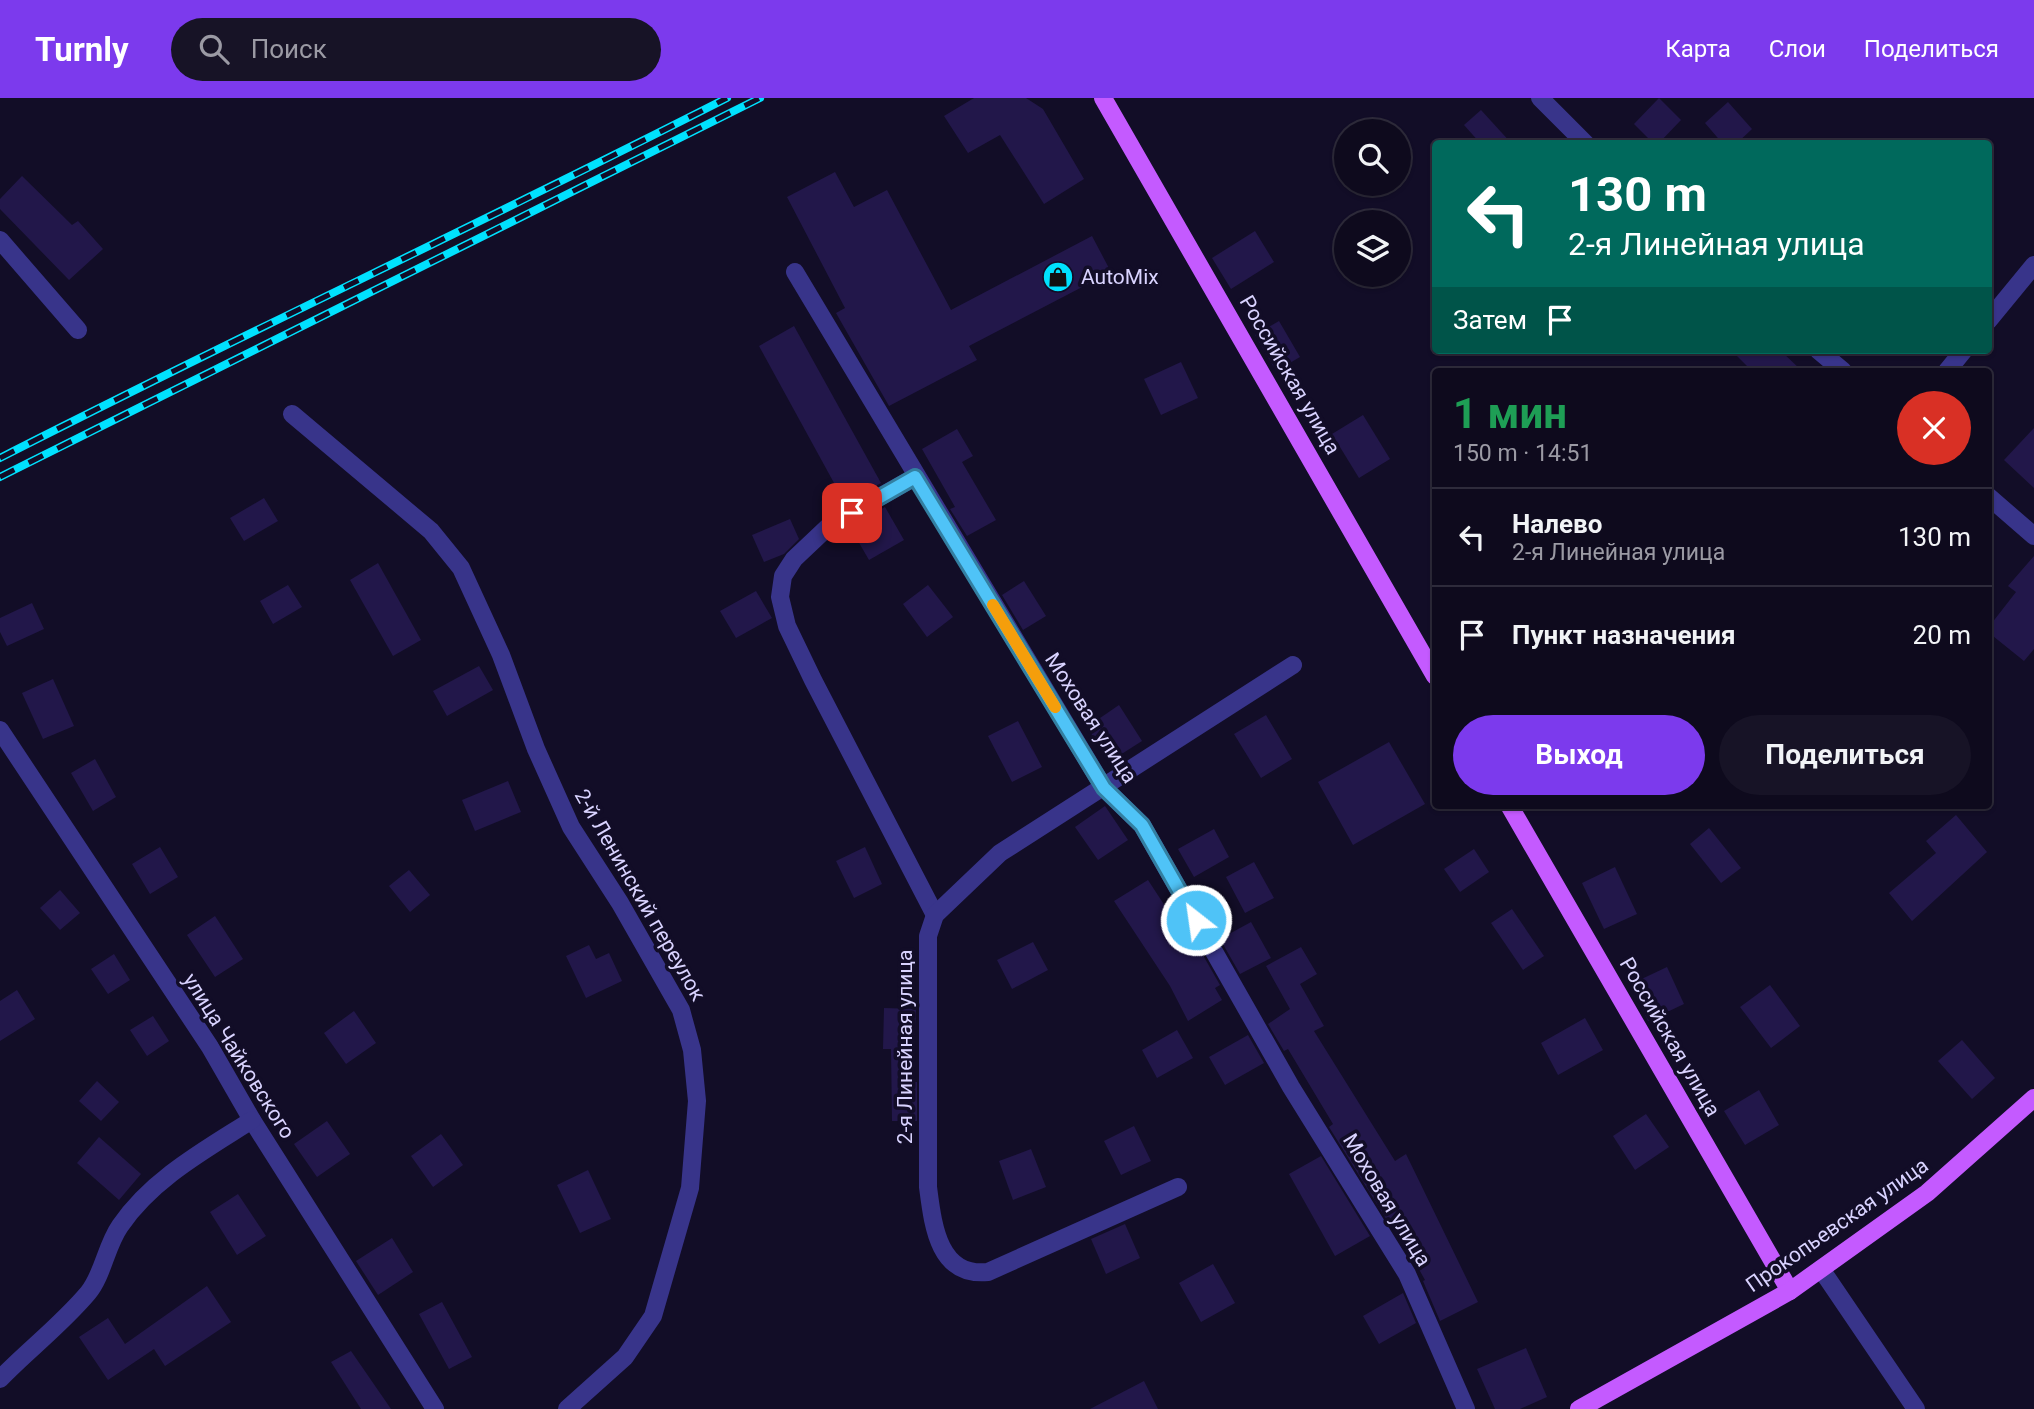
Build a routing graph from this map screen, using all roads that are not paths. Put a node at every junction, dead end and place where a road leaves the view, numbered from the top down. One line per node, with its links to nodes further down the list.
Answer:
1 (1103, 98): 18 (main road, Российская улица)
2 (1540, 98): 3 (street)
3 (1582, 140)
4 (0, 240): 8 (street)
5 (2034, 265): 7 (street)
6 (795, 272): 14 (street, Моховая улица)
7 (1992, 316)
8 (78, 330)
9 (1823, 354): 11 (street)
10 (1961, 354): 12 (street)
11 (1839, 368)
12 (1949, 368)
13 (292, 414): 30 (street, 2-й Ленинский переулок)
14 (915, 477): 20 (street, Моховая улица); 22 (street)
15 (1992, 499): 16 (street)
16 (2034, 536)
17 (1293, 665): 20 (street)
18 (1432, 671)
19 (0, 730): 24 (street, улица Чайковского)
20 (1104, 788): 22 (street); 31 (street, Моховая улица)
21 (1511, 809): 27 (main road, Российская улица)
22 (935, 915): 25 (street, 2-я Линейная улица)
23 (2034, 1098): 26 (main road, Прокопьевская улица)
24 (252, 1120): 28 (street); 29 (street, улица Чайковского)
25 (1178, 1187)
26 (1821, 1269): 27 (main road, Прокопьевская улица); 33 (street)
27 (1790, 1291): 32 (main road, Прокопьевская улица)
28 (0, 1379)
29 (435, 1409)
30 (567, 1409)
31 (1466, 1409)
32 (1579, 1409)
33 (1916, 1409)

